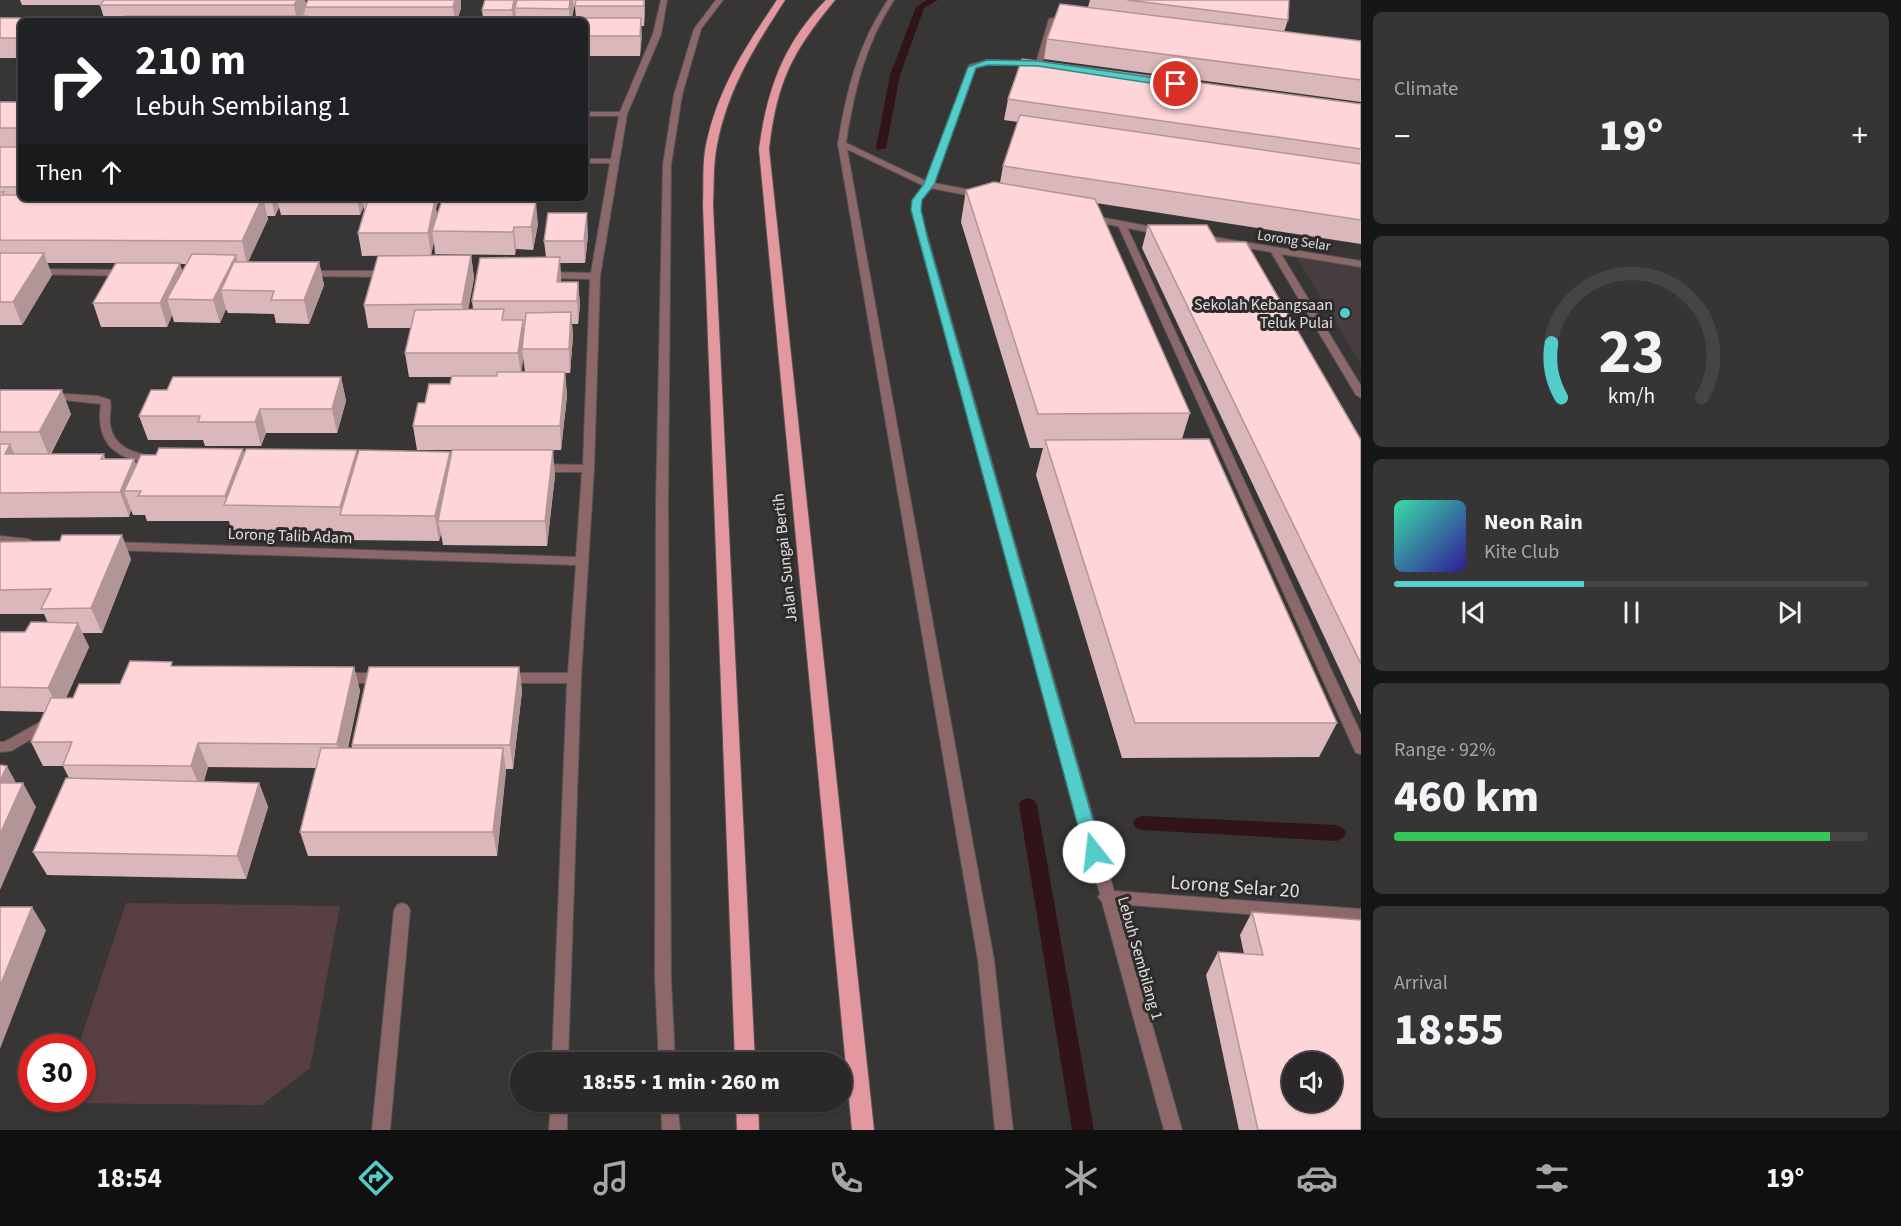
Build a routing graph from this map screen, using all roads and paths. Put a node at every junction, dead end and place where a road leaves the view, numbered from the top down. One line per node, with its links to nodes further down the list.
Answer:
1 (664, 0): 10 (street)
2 (720, 0): 48 (street)
3 (781, 0): 49 (main road)
4 (831, 0): 57 (main road, Jalan Sungai Bertih)
5 (891, 0): 11 (street)
6 (1075, 16): 7 (street)
7 (1038, 64): 8 (street); 14 (street, Lebuh Sembilang 1)
8 (1049, 65)
9 (588, 114): 10 (street)
10 (623, 114): 13 (street)
11 (842, 144): 14 (street); 58 (street)
12 (588, 161): 13 (street)
13 (614, 161): 27 (street)
14 (929, 185): 15 (street); 44 (street, Lebuh Sembilang 1)
15 (986, 196)
16 (1076, 215): 17 (street)
17 (1122, 225): 18 (street); 43 (street)
18 (1169, 233)
19 (1193, 237): 20 (street, Lorong Selar)
20 (1275, 251): 21 (street, Lorong Selar); 29 (street)
21 (1361, 264)
22 (24, 272): 23 (street)
23 (131, 273)
24 (297, 274): 25 (street)
25 (393, 274)
26 (536, 275): 27 (street)
27 (595, 276): 32 (street)
28 (33, 395): 30 (street)
29 (1361, 395)
30 (169, 461)
31 (528, 468): 32 (street)
32 (588, 469): 36 (street)
33 (0, 540): 34 (street)
34 (47, 544)
35 (94, 546): 36 (street, Lorong Talib Adam)
36 (580, 561): 40 (street)
37 (328, 678): 38 (street)
38 (398, 678)
39 (492, 678): 40 (street)
40 (574, 678): 47 (street)
41 (64, 714): 42 (street)
42 (0, 747)
43 (1361, 748)
44 (1106, 897): 46 (street, Lorong Selar 20); 59 (street, Lebuh Sembilang 1)
45 (402, 910): 53 (street)
46 (1361, 916)
47 (560, 1052)
48 (667, 1052)
49 (745, 1052)
50 (559, 1112): 54 (street)
51 (670, 1112): 55 (street)
52 (747, 1112): 56 (main road)
53 (381, 1130)
54 (558, 1130)
55 (671, 1130)
56 (748, 1130)
57 (863, 1130)
58 (1004, 1130)
59 (1173, 1130)

